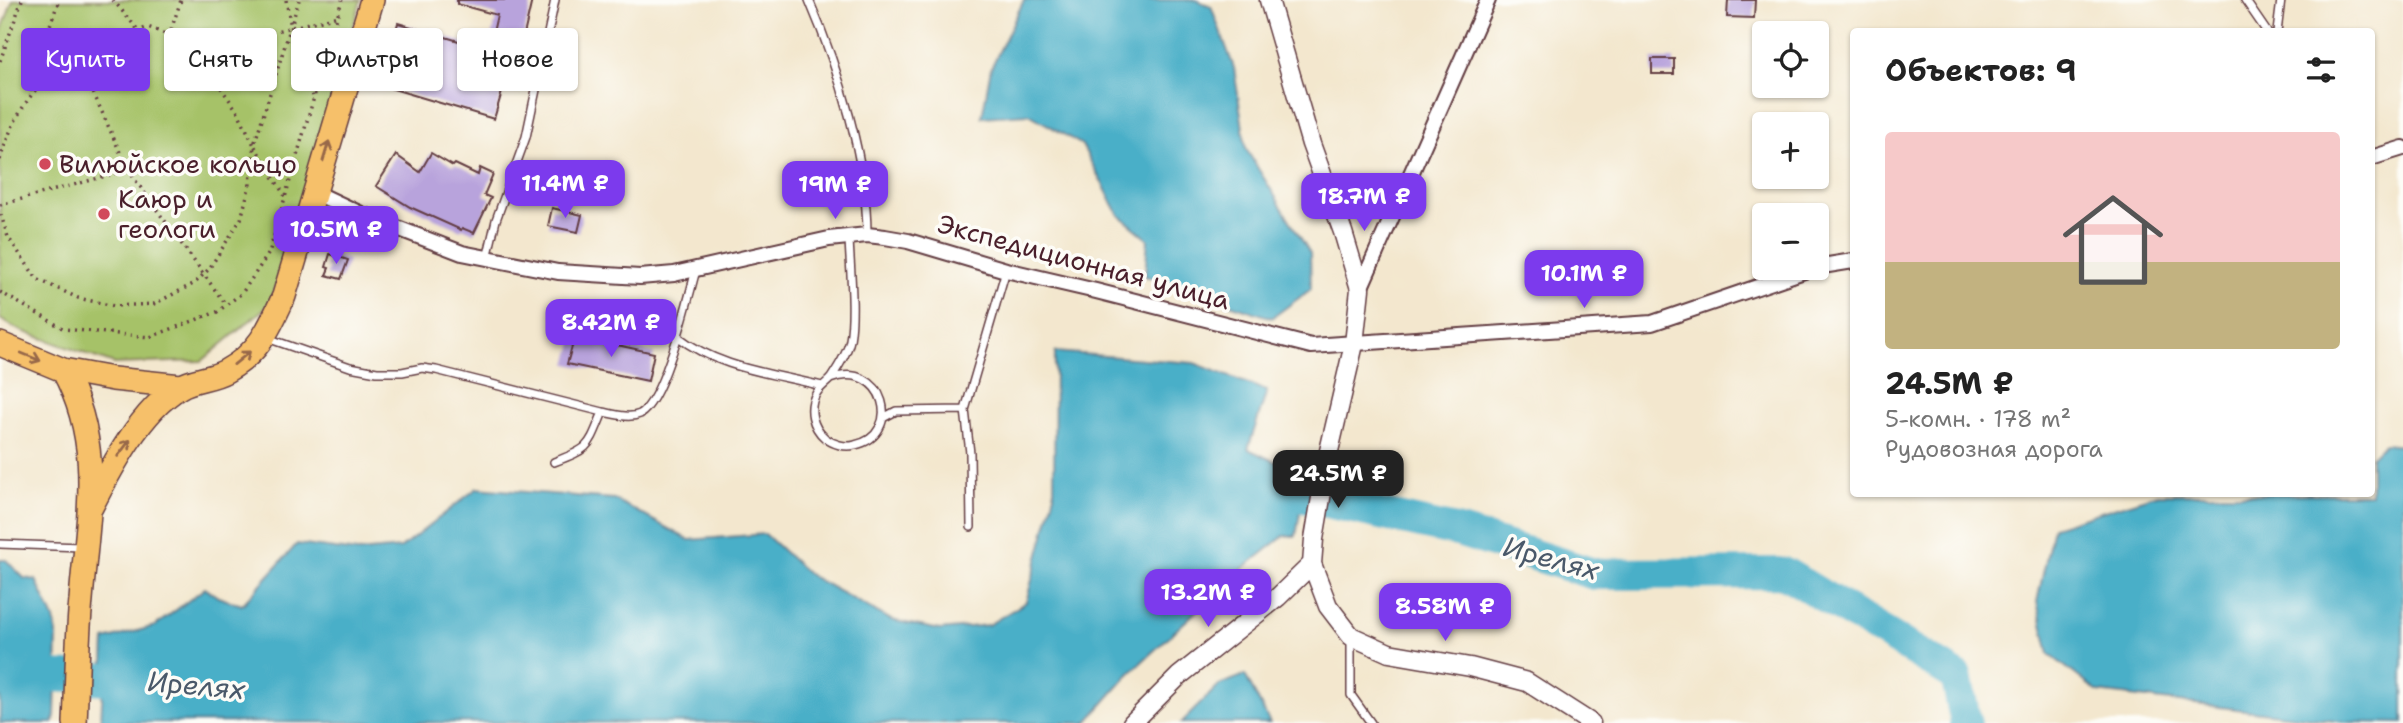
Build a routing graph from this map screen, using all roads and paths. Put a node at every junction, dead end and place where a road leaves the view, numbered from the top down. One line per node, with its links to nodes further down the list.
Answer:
1 (22, 0): 24 (path)
2 (59, 0): 28 (path)
3 (113, 0): 17 (path)
4 (181, 0): 19 (path)
5 (286, 0): 16 (path)
6 (299, 0): 16 (path)
7 (342, 0): 15 (path)
8 (372, 0): 35 (main road, one-way to 8)
9 (555, 0): 41 (lane)
10 (809, 0): 39 (lane)
11 (1269, 0): 48 (street)
12 (1488, 0): 48 (street)
13 (2245, 0): 20 (lane)
14 (2281, 0): 21 (lane)
15 (338, 16): 16 (path); 29 (path)
16 (291, 27): 22 (path); 29 (path); 30 (path)
17 (136, 28)
18 (146, 28): 23 (path)
19 (172, 28)
20 (2264, 28)
21 (2278, 28)
22 (277, 30)
23 (164, 34)
24 (0, 61)
25 (34, 91): 28 (path)
26 (92, 91): 34 (path)
27 (223, 91): 30 (path)
28 (31, 94): 33 (path)
29 (314, 98): 36 (path)
30 (254, 145): 36 (path); 46 (path)
31 (2403, 148): 32 (street)
32 (2375, 157)
33 (0, 160)
34 (128, 170): 37 (path); 46 (path)
35 (314, 192): 41 (street, Экспедиционная улица); 52 (main road)
36 (285, 196): 50 (path)
37 (0, 205)
38 (0, 212): 46 (path)
39 (867, 235): 40 (street, Экспедиционная улица); 45 (street, Экспедиционная улица)
40 (849, 237): 44 (street, Экспедиционная улица); 56 (lane)
41 (488, 259): 44 (street, Экспедиционная улица)
42 (1850, 261): 43 (street, Экспедиционная улица)
43 (1829, 265)
44 (696, 270): 51 (lane)
45 (1006, 270): 54 (street, Экспедиционная улица); 59 (lane)
46 (204, 274): 50 (path)
47 (1777, 280): 54 (street, Экспедиционная улица)
48 (1360, 289): 54 (street)
49 (0, 292): 50 (path)
50 (226, 305)
51 (677, 337): 58 (lane); 60 (lane)
52 (265, 338): 57 (main road, one-way to 52); 60 (lane)
53 (0, 344): 55 (main road, one-way to 55)
54 (1354, 344): 67 (street)
55 (63, 370): 57 (main road); 63 (main road)
56 (830, 379): 58 (lane); 61 (lane)
57 (181, 386): 63 (main road, one-way to 57)
58 (822, 386): 61 (lane)
59 (965, 410): 61 (lane); 64 (lane)
60 (603, 411): 62 (lane)
61 (883, 418)
62 (554, 462)
63 (91, 507): 66 (main road)
64 (971, 527)
65 (0, 544): 66 (lane)
66 (85, 547): 69 (main road)
67 (1312, 564): 68 (street); 70 (street)
68 (1351, 636): 71 (lane); 72 (street)
69 (75, 723)
70 (1132, 723)
71 (1371, 723)
72 (1591, 723)

